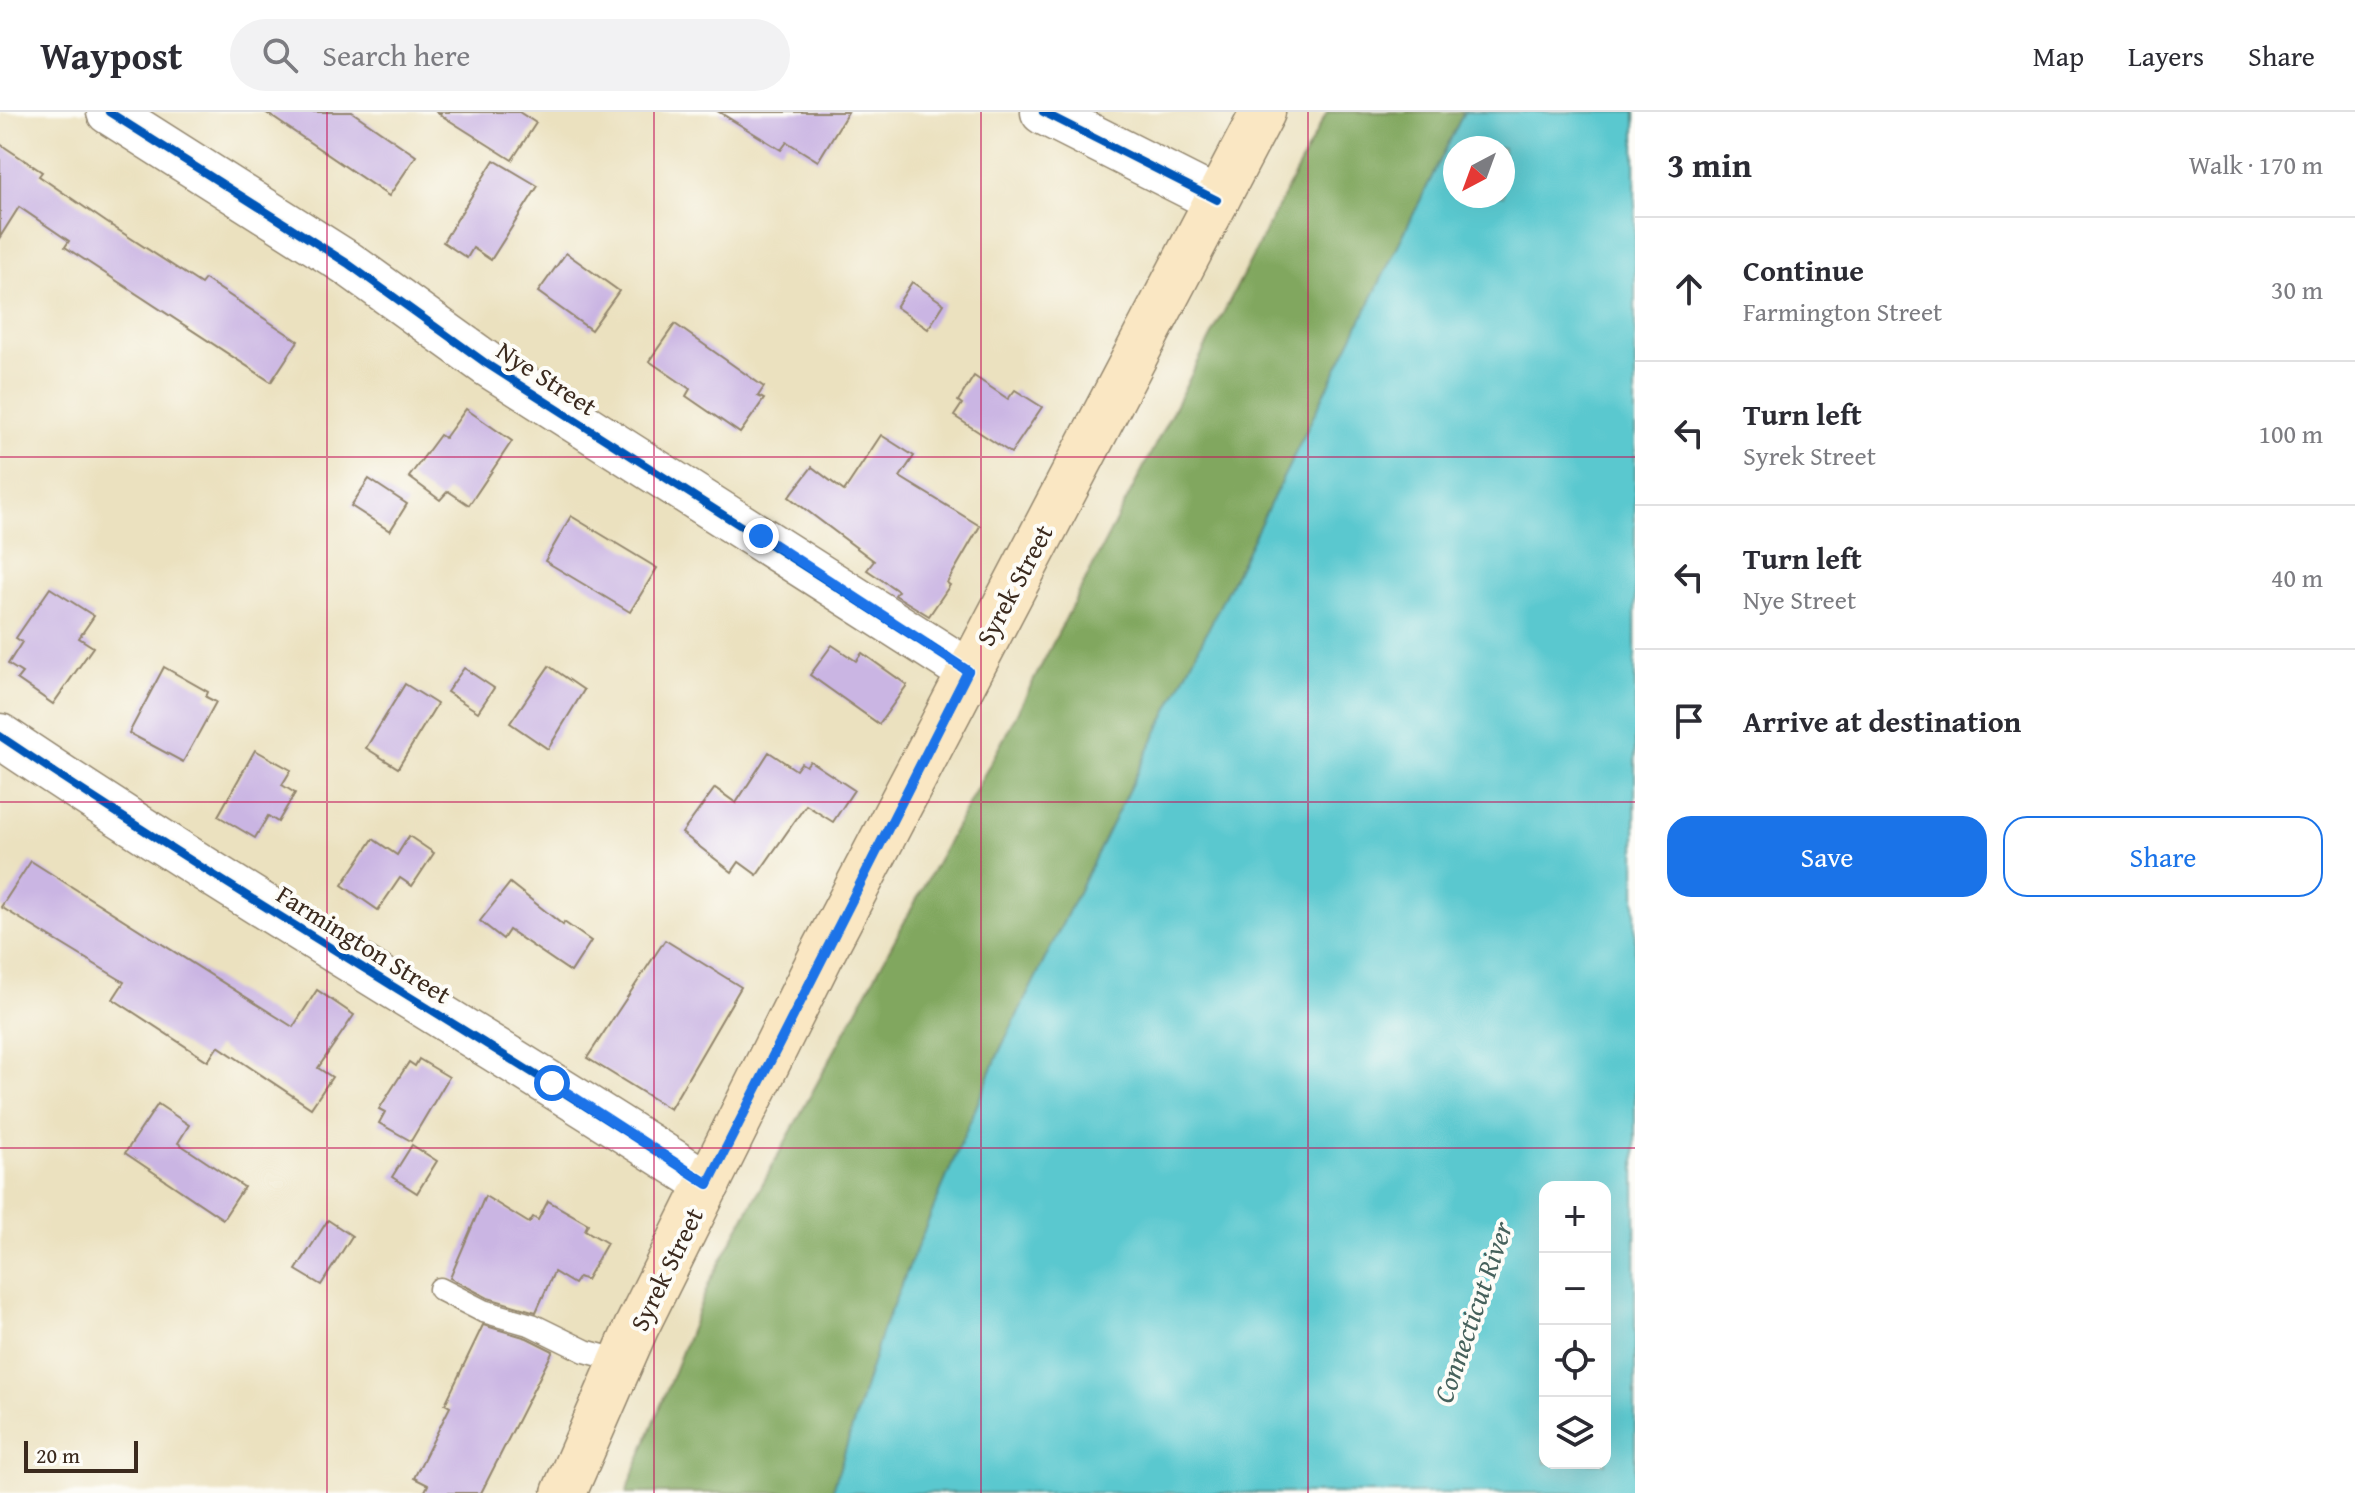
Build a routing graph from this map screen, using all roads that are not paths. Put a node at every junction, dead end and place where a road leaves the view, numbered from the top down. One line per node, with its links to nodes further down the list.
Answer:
1 (109, 112): 5 (street, Nye Street)
2 (1043, 112): 4 (street)
3 (1263, 112): 4 (main road, Syrek Street)
4 (1217, 200): 5 (main road, Syrek Street)
5 (968, 671): 7 (main road, Syrek Street)
6 (0, 736): 7 (street, Farmington Street)
7 (708, 1184): 9 (main road, Syrek Street)
8 (440, 1289): 9 (lane)
9 (621, 1361): 10 (main road, Syrek Street)
10 (564, 1493)

